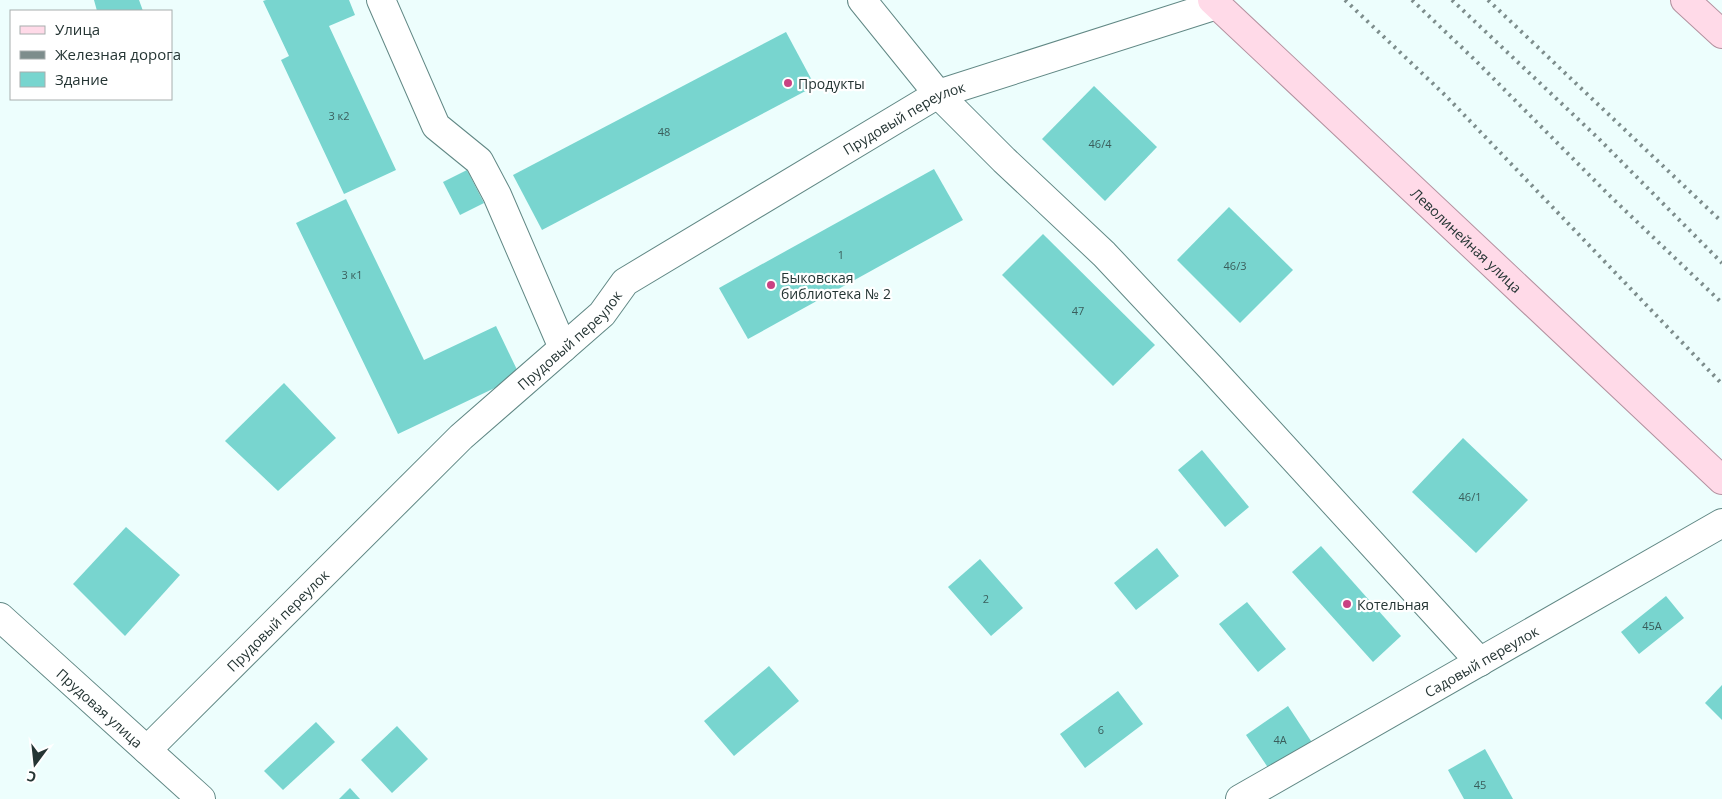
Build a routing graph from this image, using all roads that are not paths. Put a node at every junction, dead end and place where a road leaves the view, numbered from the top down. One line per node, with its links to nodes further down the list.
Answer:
1 (381, 0): 7 (street)
2 (862, 0): 6 (street)
3 (1685, 0): 5 (main road)
4 (1214, 2): 6 (street, Прудовый переулок); 8 (main road, Леволинейная улица)
5 (1722, 34)
6 (938, 94): 7 (street, Прудовый переулок); 11 (street)
7 (563, 348): 12 (street, Прудовый переулок)
8 (1722, 480)
9 (1722, 523): 11 (street, Садовый переулок)
10 (0, 616): 12 (street, Прудовая улица)
11 (1480, 662): 14 (street, Садовый переулок)
12 (147, 750): 13 (street, Прудовая улица)
13 (202, 799)
14 (1240, 799)

